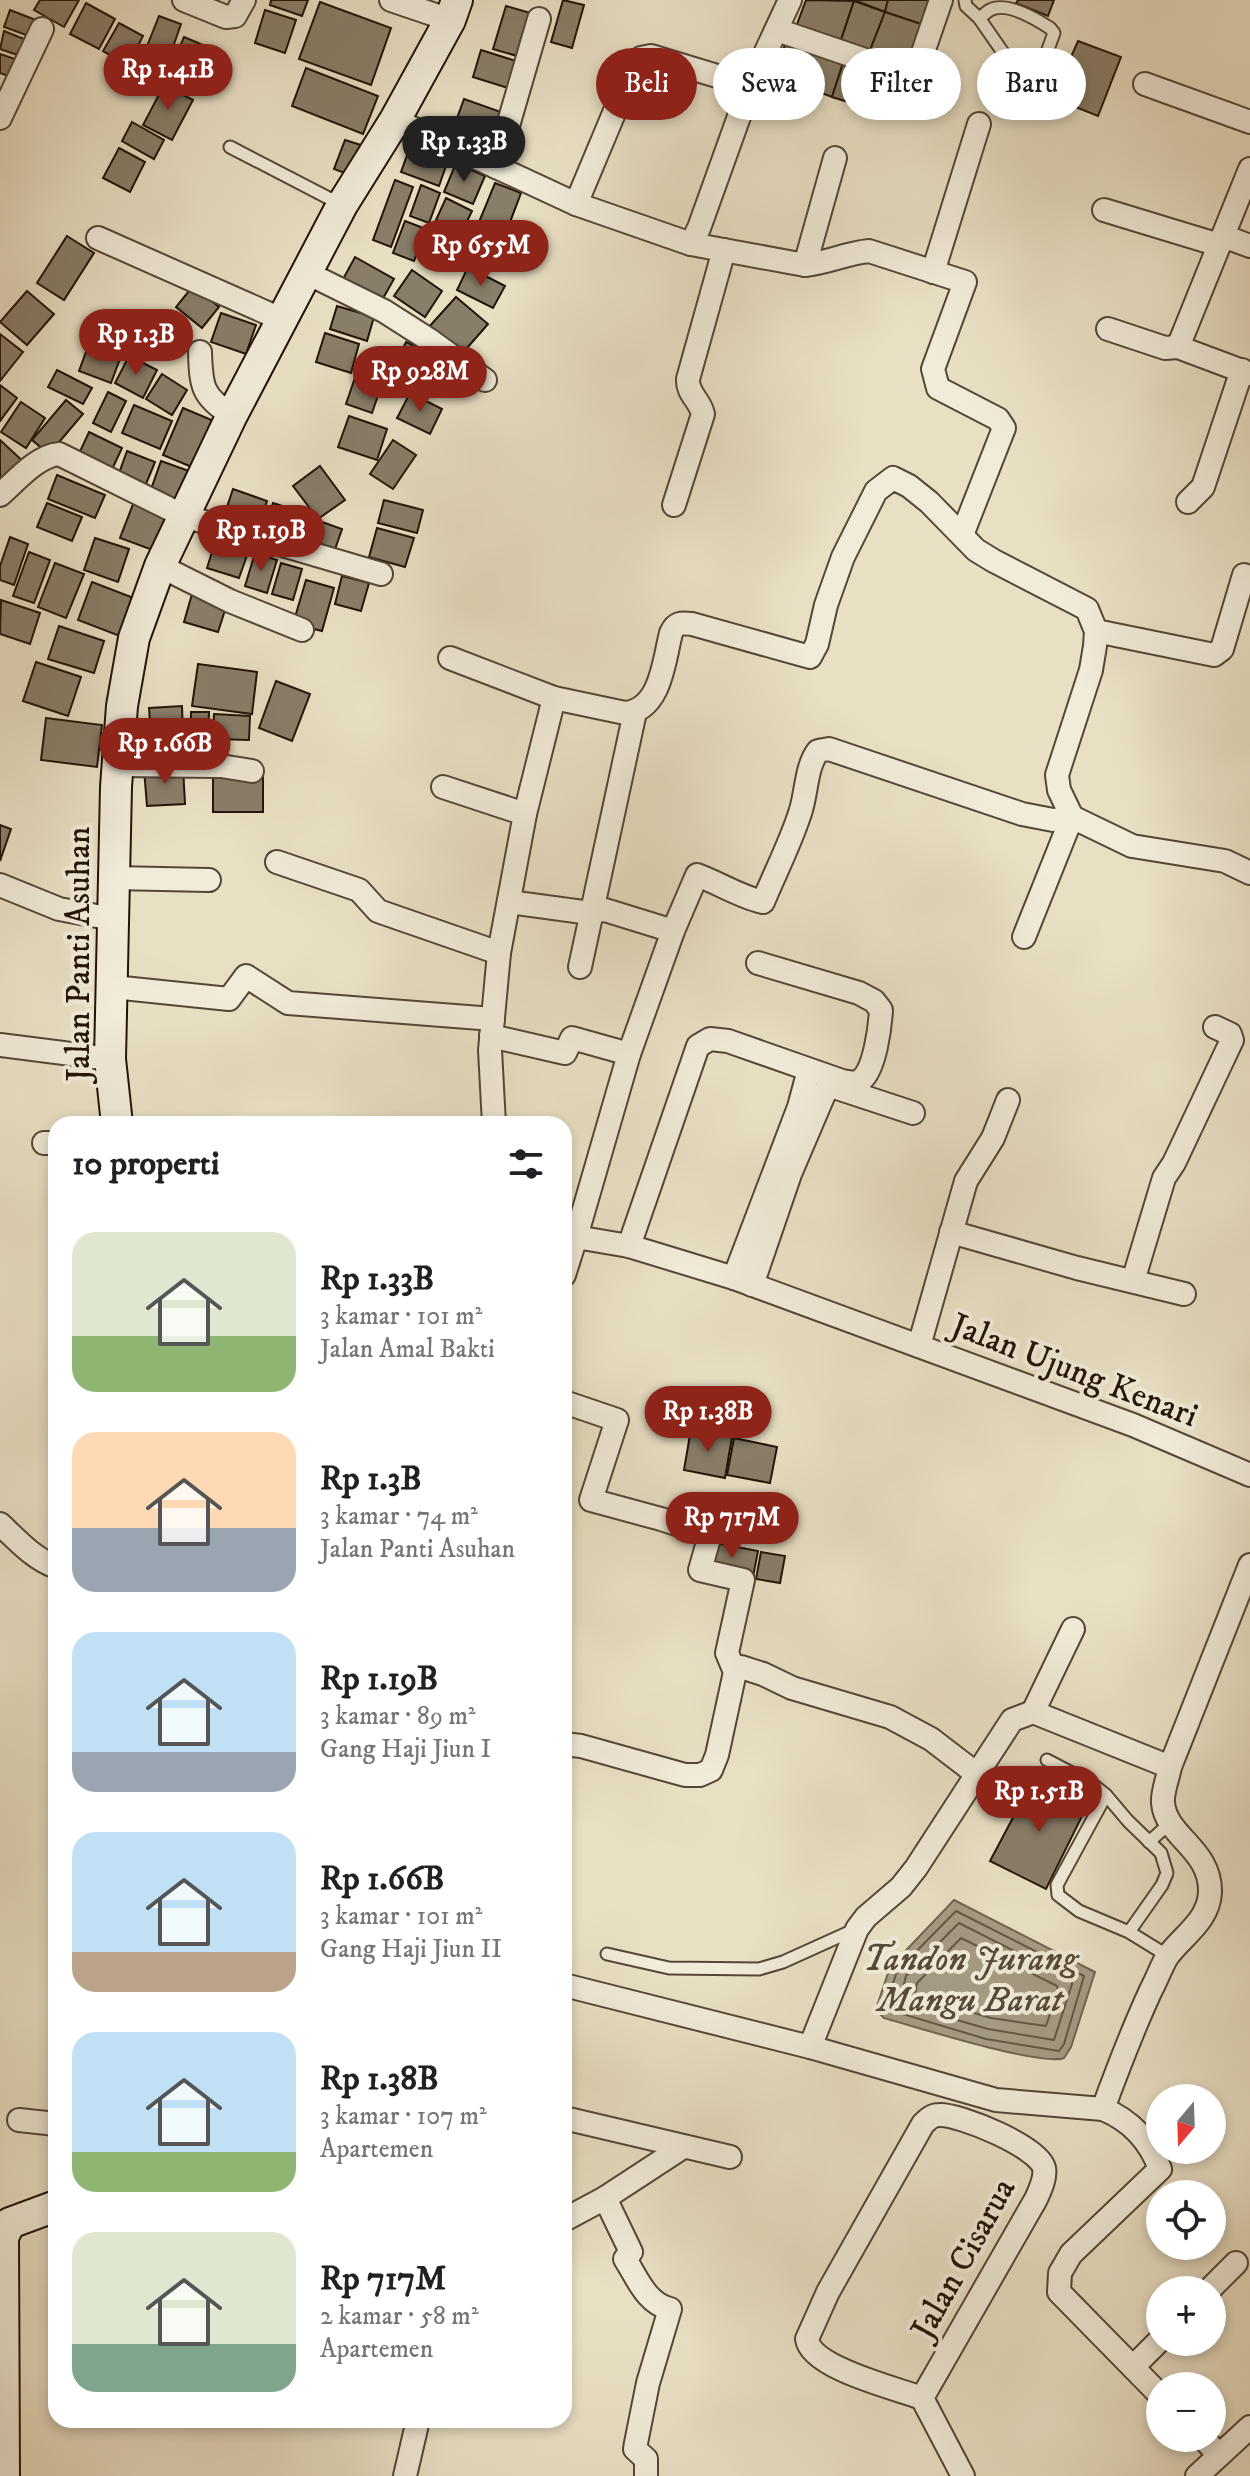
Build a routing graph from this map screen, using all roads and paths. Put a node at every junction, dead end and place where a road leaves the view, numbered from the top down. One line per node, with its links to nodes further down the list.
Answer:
1 (184, 0): 2 (street)
2 (244, 0)
3 (391, 0): 7 (street)
4 (790, 0): 11 (street)
5 (941, 0): 13 (street)
6 (965, 0): 8 (lane)
7 (453, 10): 18 (street, Jalan Panti Asuhan)
8 (979, 18): 8 (lane)
9 (539, 19): 24 (street)
10 (42, 29): 17 (street)
11 (777, 30): 12 (street); 14 (street)
12 (768, 48)
13 (925, 48)
14 (841, 52)
15 (713, 75): 26 (street)
16 (1145, 84): 20 (street)
17 (0, 118)
18 (395, 120): 24 (street); 27 (street, Jalan Panti Asuhan)
19 (738, 120): 31 (street)
20 (1250, 122)
21 (979, 124): 35 (street)
22 (230, 147): 27 (lane)
23 (835, 158): 34 (street)
24 (496, 167): 26 (street)
25 (1250, 169): 30 (street)
26 (576, 204): 31 (street)
27 (342, 205): 36 (street, Jalan Panti Asuhan)
28 (1104, 210): 30 (street)
29 (98, 238): 37 (street)
30 (1221, 241): 32 (street); 39 (street)
31 (691, 244): 33 (street)
32 (1250, 246)
33 (724, 250): 34 (street); 46 (street)
34 (805, 265): 35 (street)
35 (933, 272): 48 (street)
36 (307, 273): 37 (street, Jalan Panti Asuhan); 42 (street)
37 (283, 320): 43 (street, Jalan Panti Asuhan)
38 (1108, 329): 39 (street)
39 (1178, 347): 41 (street)
40 (200, 352): 43 (street)
41 (1246, 372): 45 (street)
42 (485, 380)
43 (232, 415): 47 (street, Jalan Panti Asuhan)
44 (0, 495): 47 (street)
45 (1188, 502)
46 (674, 505)
47 (184, 516): 49 (street, Jalan Panti Asuhan); 50 (street)
48 (962, 535): 53 (street); 56 (street)
49 (160, 566): 52 (street); 57 (street, Jalan Panti Asuhan)
50 (381, 574)
51 (1244, 575): 53 (street)
52 (302, 630)
53 (1096, 631): 61 (street)
54 (450, 658): 55 (street)
55 (554, 698): 56 (street); 60 (street)
56 (635, 712): 68 (street)
57 (118, 765): 58 (street); 64 (street, Jalan Panti Asuhan)
58 (252, 771)
59 (443, 787): 60 (street)
60 (525, 814): 67 (street)
61 (1072, 817): 63 (street); 70 (street); 71 (street)
62 (277, 862): 72 (street)
63 (1250, 873)
64 (114, 878): 65 (street); 69 (street, Jalan Panti Asuhan)
65 (209, 880)
66 (0, 885): 69 (street)
67 (509, 902): 68 (street); 72 (street)
68 (592, 911): 70 (street); 74 (street)
69 (113, 919): 75 (street, Jalan Panti Asuhan)
70 (673, 931): 79 (street)
71 (1024, 937)
72 (499, 953): 76 (street)
73 (758, 963): 81 (street)
74 (580, 967)
75 (113, 987): 76 (street); 80 (street, Jalan Panti Asuhan)
76 (492, 1027): 79 (street); 85 (street)
77 (1215, 1027): 91 (street)
78 (0, 1045): 80 (street)
79 (629, 1054): 87 (street)
80 (110, 1059): 84 (street, Jalan Panti Asuhan)
81 (809, 1070): 88 (street); 90 (street)
82 (1008, 1100): 86 (street)
83 (913, 1113): 90 (street)
84 (116, 1116)
85 (494, 1116)
86 (951, 1232): 91 (street); 93 (street)
87 (576, 1237): 88 (street, Jalan Ujung Kenari); 89 (street)
88 (629, 1246): 90 (street, Jalan Ujung Kenari)
89 (572, 1250)
90 (743, 1281): 93 (street, Jalan Ujung Kenari)
91 (1133, 1281): 92 (street)
92 (1184, 1294)
93 (919, 1346): 95 (street, Jalan Ujung Kenari)
94 (572, 1405): 100 (street)
95 (1250, 1475)
96 (0, 1524): 97 (street)
97 (48, 1564)
98 (1250, 1565): 104 (street)
99 (1073, 1629): 101 (street)
100 (735, 1672): 102 (street); 105 (street)
101 (1033, 1712): 104 (street); 105 (street)
102 (572, 1745)
103 (1047, 1760): 106 (lane)
104 (1170, 1767): 107 (street)
105 (978, 1775): 109 (street)
106 (1106, 1795): 108 (lane); 110 (lane)
107 (1170, 1823): 108 (lane); 112 (street)
108 (1149, 1842): 110 (lane)
109 (857, 1929): 111 (lane); 114 (street)
110 (1129, 1932): 112 (lane)
111 (607, 1954)
112 (1168, 1956): 116 (street)
113 (572, 1987): 114 (street)
114 (810, 2047): 115 (street)
115 (996, 2100): 116 (street); 120 (street)
116 (1110, 2112): 130 (street)
117 (19, 2120): 119 (street)
118 (572, 2120): 121 (street)
119 (48, 2123)
120 (987, 2129): 132 (street, Jalan Cisarua); 132 (street, Jalan Cisarua)
121 (683, 2147): 122 (street); 123 (street)
122 (730, 2157)
123 (605, 2198): 125 (street); 139 (street)
124 (48, 2209): 126 (street)
125 (572, 2216)
126 (3, 2229): 137 (street)
127 (1236, 2263): 128 (street)
128 (1223, 2276)
129 (1146, 2354): 130 (street)
130 (1133, 2367): 131 (street)
131 (1146, 2380)
132 (922, 2398): 140 (street)
133 (1250, 2427): 136 (street)
134 (416, 2428): 138 (street)
135 (1216, 2452): 136 (street)
136 (1219, 2455): 141 (street)
137 (4, 2476)
138 (405, 2476)
139 (646, 2476)
140 (963, 2476)
141 (1197, 2476)

